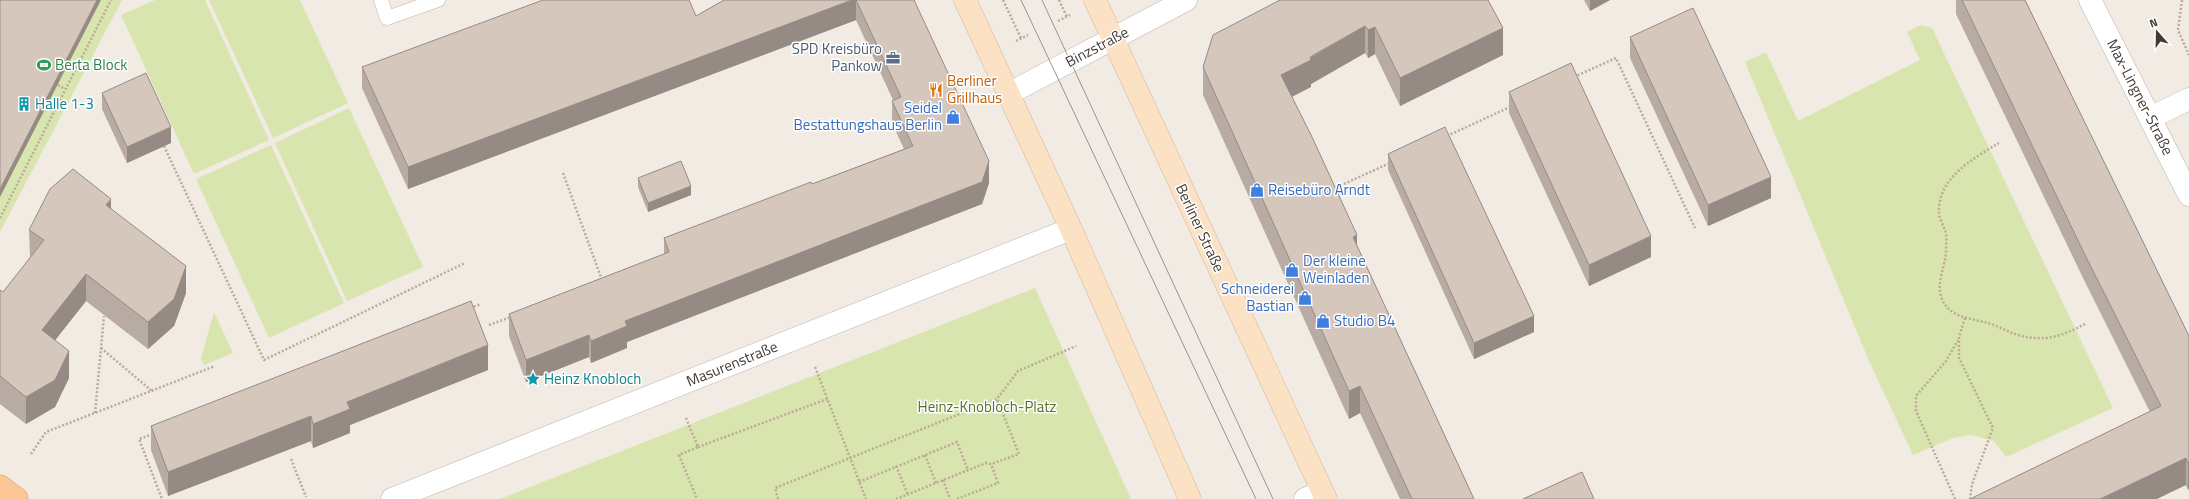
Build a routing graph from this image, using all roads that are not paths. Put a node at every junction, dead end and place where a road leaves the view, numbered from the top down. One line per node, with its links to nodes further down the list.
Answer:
1 (381, 0): 2 (lane)
2 (438, 0)
3 (965, 0): 8 (main road)
4 (1095, 0): 7 (main road, Berliner Straße)
5 (1186, 0): 7 (street, Binzstraße)
6 (2090, 0): 10 (street, Max-Lingner-Straße)
7 (1113, 39): 8 (street, Binzstraße); 14 (main road, Berliner Straße)
8 (1008, 94): 12 (main road)
9 (2189, 99): 10 (street)
10 (2150, 118): 11 (street, Max-Lingner-Straße)
11 (2189, 195)
12 (1071, 229): 16 (street, Masurenstraße); 17 (main road)
13 (0, 486): 15 (main road)
14 (1318, 497)
15 (17, 499)
16 (392, 499)
17 (1190, 499)

